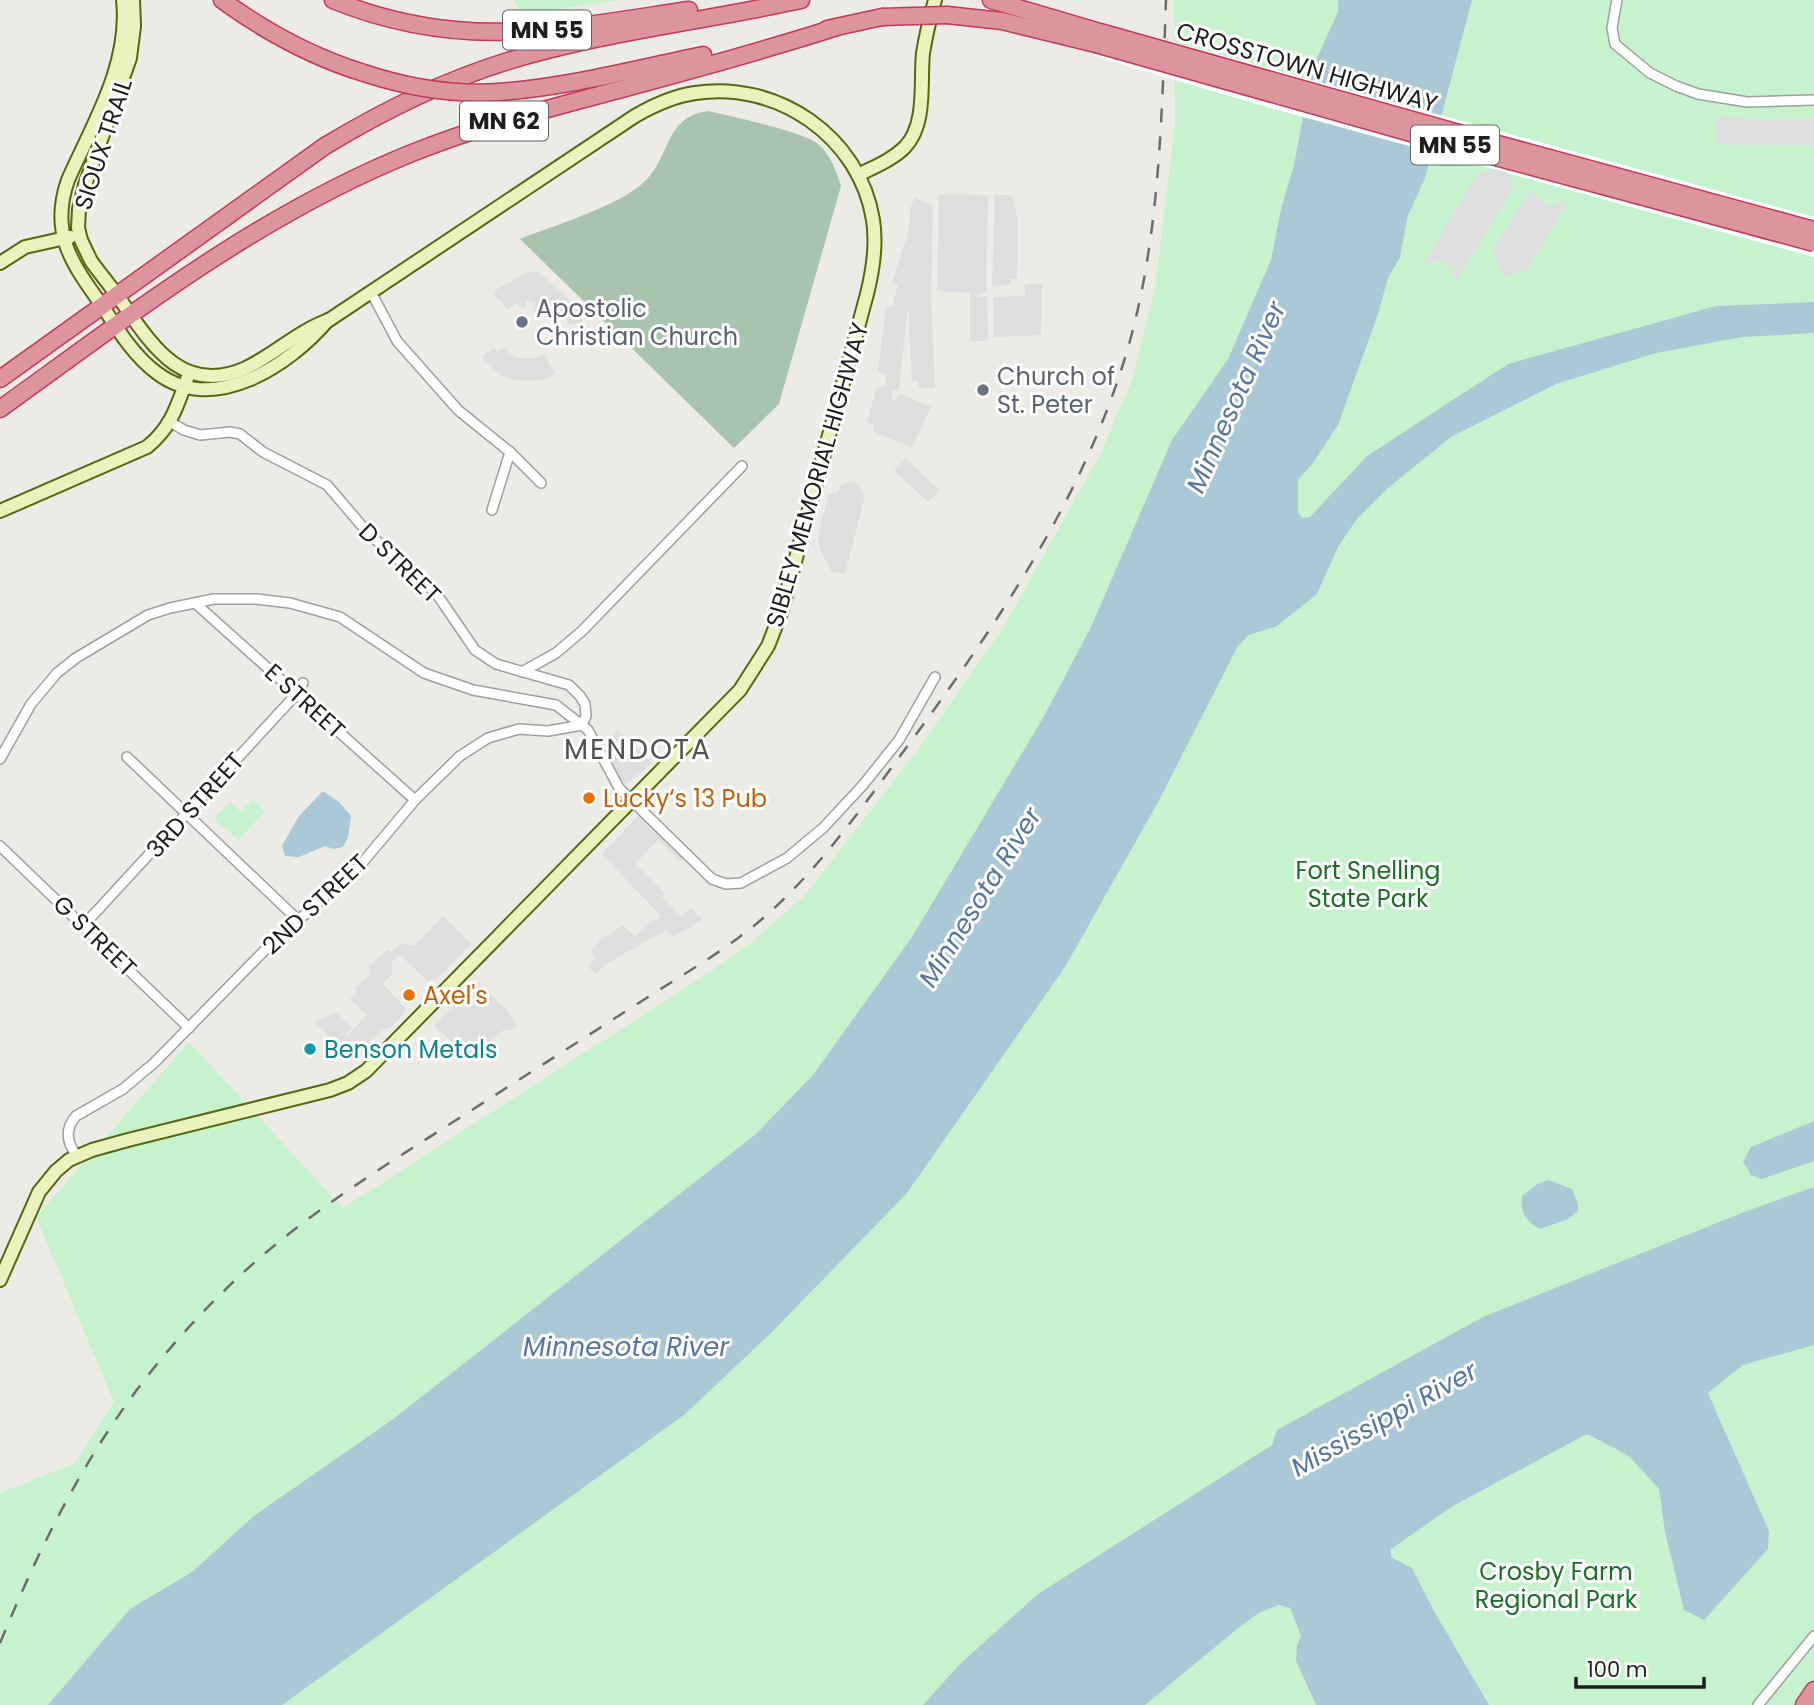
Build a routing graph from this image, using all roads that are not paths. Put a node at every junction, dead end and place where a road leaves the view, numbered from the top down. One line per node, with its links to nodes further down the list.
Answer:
1 (123, 0): 16 (main road, SIOUX TRAIL)
2 (133, 0): 15 (main road, SIOUX TRAIL)
3 (222, 0): 10 (highway, MN 55, bridge)
4 (333, 0): 5 (highway, MN 55)
5 (764, 0)
6 (801, 0): 20 (highway, MN 62)
7 (935, 0): 13 (main road)
8 (991, 0): 11 (highway, CROSSTOWN HIGHWAY / MN 55)
9 (1617, 0): 12 (street)
10 (837, 27): 11 (highway, CROSSTOWN HIGHWAY / MN 55, bridge); 22 (highway, MN 62)
11 (1098, 38): 14 (highway, CROSSTOWN HIGHWAY / MN 55, bridge); 17 (highway, MN 55, bridge)
12 (1814, 100)
13 (858, 175): 19 (main road, SIBLEY MEMORIAL HIGHWAY); 44 (main road, SIBLEY MEMORIAL HIGHWAY)
14 (1814, 230)
15 (80, 235): 16 (main road); 20 (main road, SIOUX TRAIL)
16 (63, 238): 18 (main road); 21 (main road, SIOUX TRAIL)
17 (1814, 243)
18 (0, 263)
19 (371, 292): 23 (main road, SIBLEY MEMORIAL HIGHWAY); 30 (street)
20 (117, 295): 21 (highway, MN 62); 22 (main road, SIOUX TRAIL)
21 (102, 306): 24 (main road, SIOUX TRAIL); 26 (highway, MN 62)
22 (130, 315): 24 (highway, MN 62); 25 (main road, SIOUX TRAIL)
23 (329, 320): 25 (main road); 27 (main road)
24 (115, 326): 27 (main road, SIOUX TRAIL); 28 (highway, MN 62)
25 (190, 372): 27 (main road)
26 (0, 379)
27 (184, 386): 29 (main road)
28 (0, 409)
29 (170, 422): 34 (main road); 36 (street, D STREET)
30 (510, 452): 32 (street); 33 (street)
31 (742, 466): 36 (street)
32 (541, 484)
33 (492, 510)
34 (0, 511)
35 (195, 603): 39 (street, E STREET); 40 (street); 42 (street)
36 (522, 672): 40 (street, D STREET)
37 (935, 677): 44 (street, D STREET)
38 (303, 683): 39 (street, 3RD STREET)
39 (296, 692): 43 (street, E STREET); 45 (street, 3RD STREET)
40 (582, 724): 43 (street, 2ND STREET); 44 (street, D STREET)
41 (128, 757): 45 (street)
42 (0, 759)
43 (415, 800): 47 (street, 2ND STREET)
44 (632, 802): 50 (main road, SIBLEY MEMORIAL HIGHWAY)
45 (186, 814): 47 (street); 48 (street, 3RD STREET)
46 (0, 846): 48 (street, G STREET)
47 (298, 920): 49 (street, 2ND STREET)
48 (84, 925): 49 (street, G STREET)
49 (189, 1028): 50 (street, 2ND STREET)
50 (77, 1156): 51 (main road, SIBLEY MEMORIAL HIGHWAY)
51 (0, 1280)
52 (1814, 1636): 54 (street)
53 (1814, 1690): 55 (highway)
54 (1758, 1705)
55 (1804, 1705)

